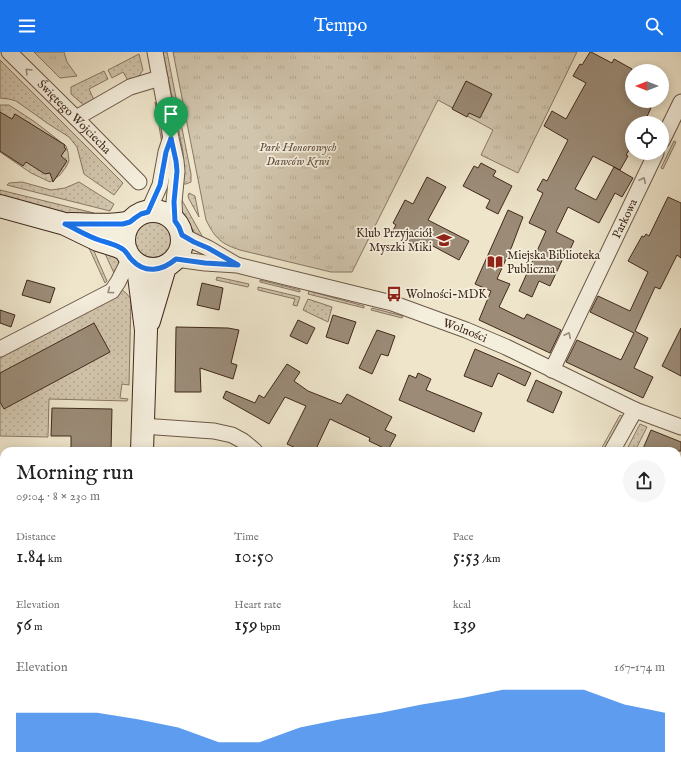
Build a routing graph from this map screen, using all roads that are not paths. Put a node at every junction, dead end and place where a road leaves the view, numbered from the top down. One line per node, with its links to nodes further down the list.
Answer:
1 (9, 52): 5 (street, Świętego Wojciecha, one-way to 1)
2 (155, 52): 3 (street)
3 (160, 78): 5 (street); 7 (street)
4 (681, 102): 6 (street)
5 (76, 118): 9 (street, Świętego Wojciecha)
6 (669, 127)
7 (171, 138): 11 (street); 13 (street)
8 (653, 160): 19 (street, Parkowa, one-way to 8)
9 (139, 182)
10 (0, 206): 12 (street)
11 (139, 217): 12 (street); 13 (street); 14 (street)
12 (65, 224): 14 (street)
13 (178, 228): 15 (street); 16 (street)
14 (131, 258): 15 (street); 17 (street); 18 (street, one-way to 18)
15 (170, 263): 16 (street); 17 (street)
16 (238, 265): 19 (street, Wolności)
17 (146, 330): 21 (street)
18 (0, 349)
19 (552, 370): 20 (street, Wolności)
20 (635, 410): 22 (street, Wolności); 25 (street)
21 (142, 426): 23 (street); 24 (street)
22 (681, 427)
23 (142, 447)
24 (250, 447)
25 (614, 447)

